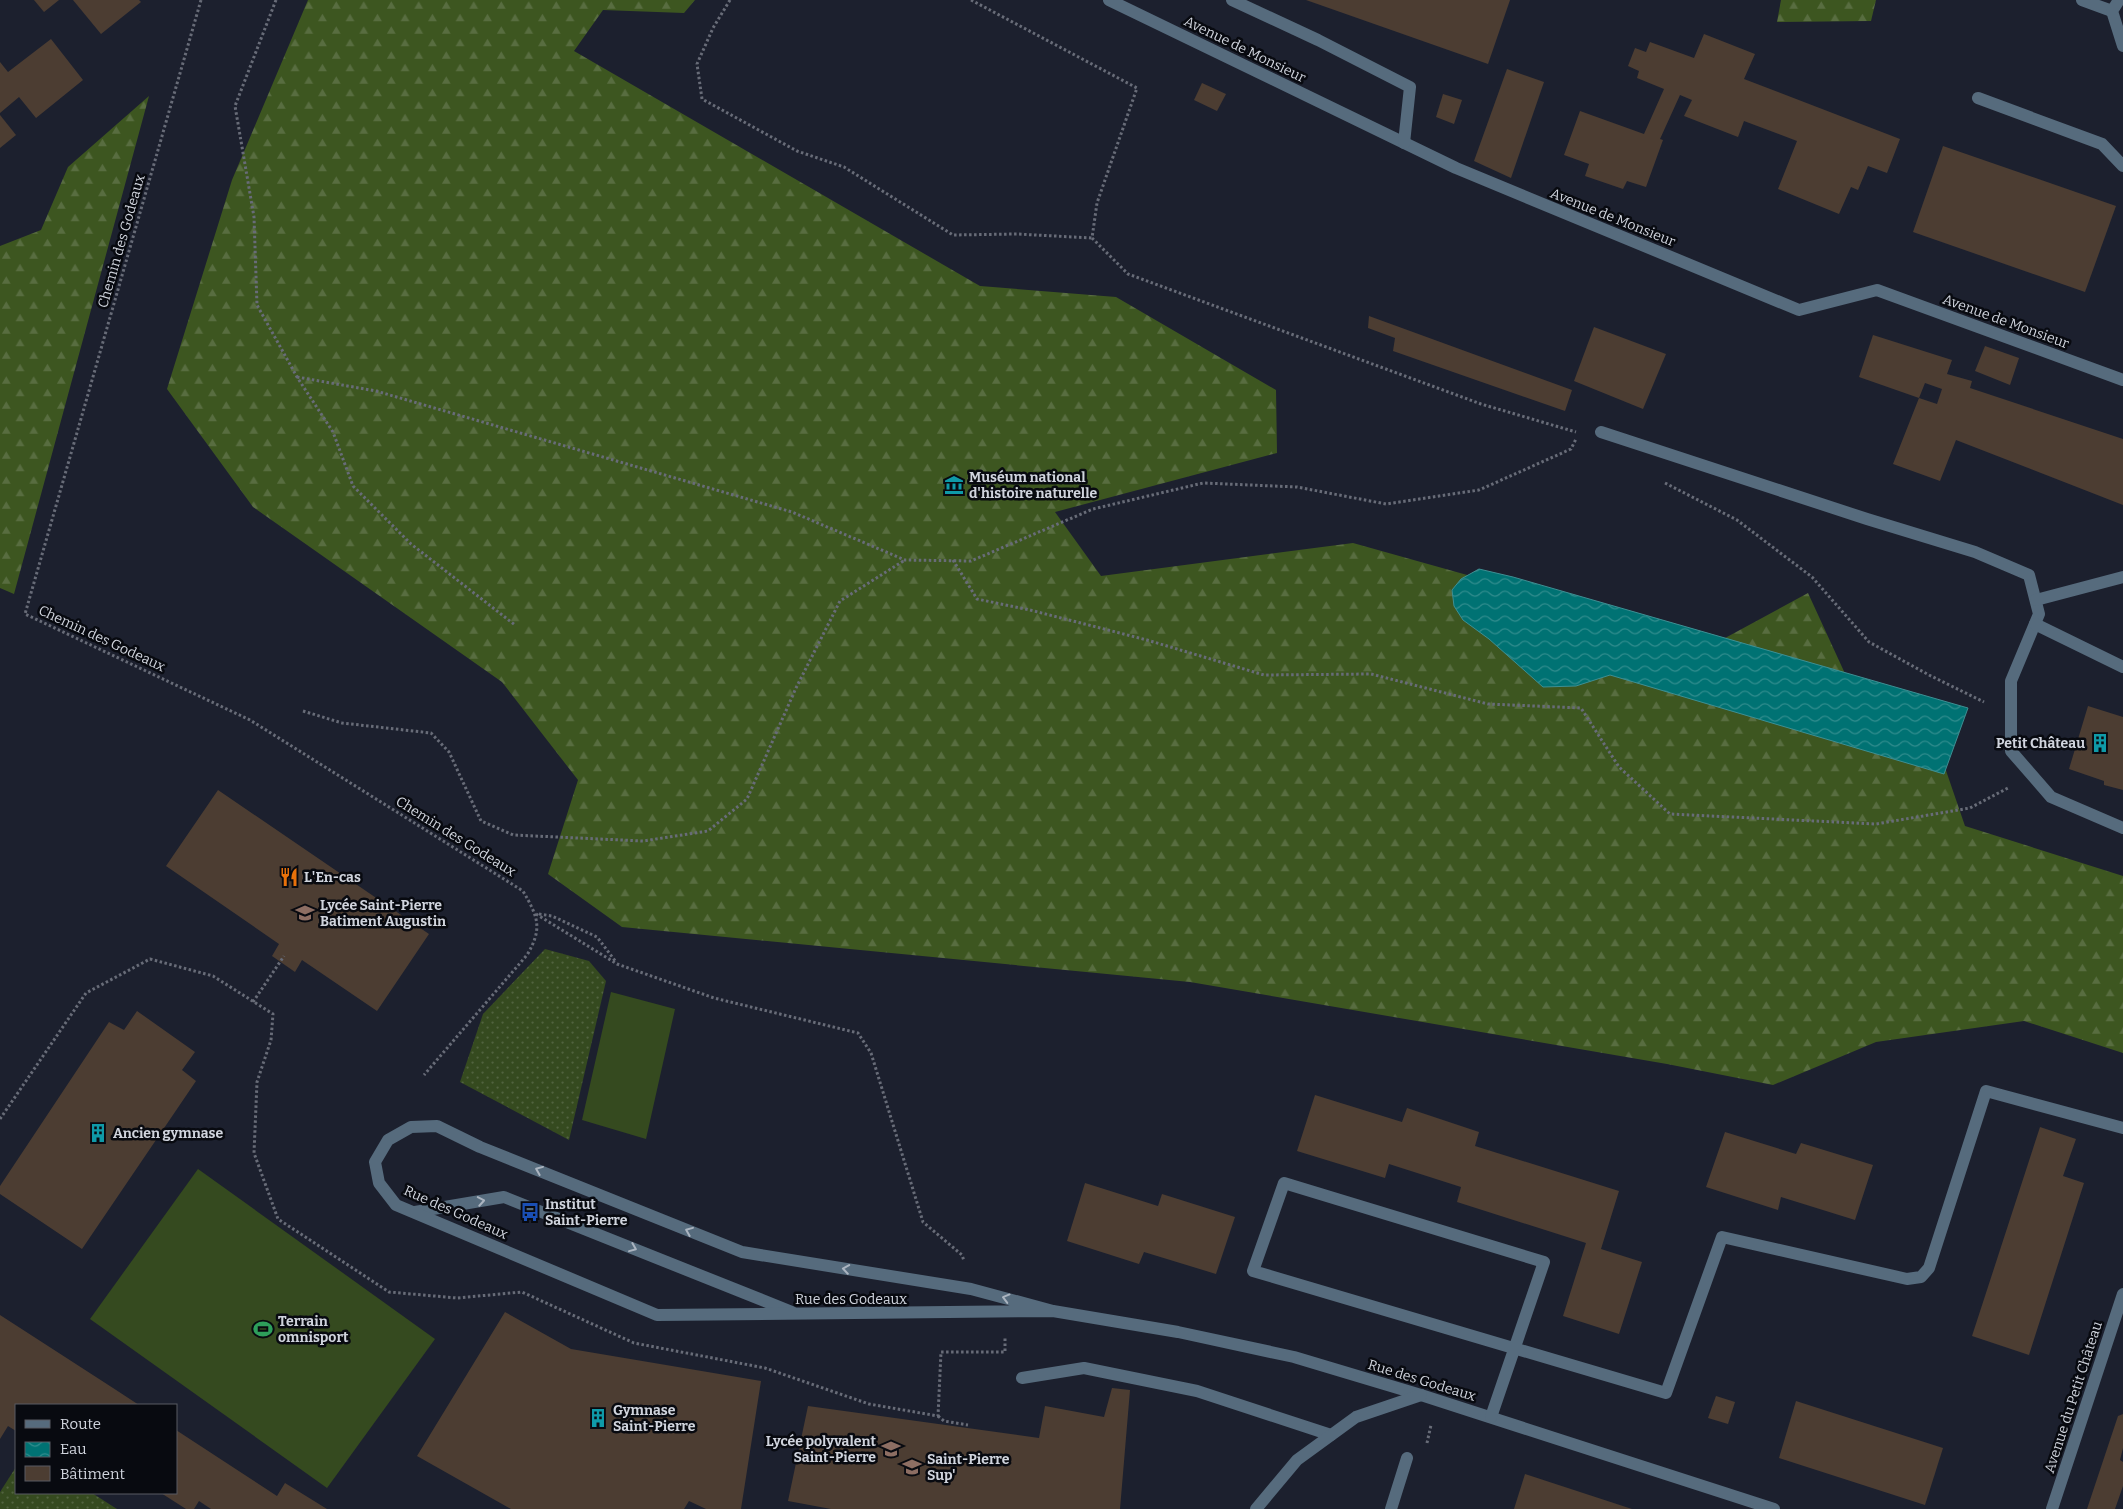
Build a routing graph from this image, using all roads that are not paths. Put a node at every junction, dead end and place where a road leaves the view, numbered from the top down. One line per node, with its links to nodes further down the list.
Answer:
1 (1108, 0): 7 (street, Avenue de Monsieur)
2 (1232, 0): 7 (street)
3 (2082, 0): 4 (street)
4 (2115, 5): 5 (street)
5 (2123, 46)
6 (1978, 98): 8 (street)
7 (1404, 143): 9 (street, Avenue de Monsieur)
8 (2123, 166)
9 (2123, 380)
10 (1601, 432): 12 (street)
11 (2123, 577): 12 (street)
12 (2036, 600): 13 (street)
13 (2035, 624): 14 (street); 15 (street)
14 (2123, 667)
15 (2123, 828)
16 (2123, 1128): 21 (street)
17 (415, 1212): 19 (street, Rue des Godeaux, one-way to 17); 20 (street, Rue des Godeaux); 20 (street, one-way to 20)
18 (2123, 1294): 30 (street, Avenue du Petit Château)
19 (1053, 1311): 20 (street, Rue des Godeaux); 23 (street, Rue des Godeaux)
20 (798, 1314)
21 (1515, 1348): 21 (street); 24 (street)
22 (1022, 1378): 25 (street)
23 (1421, 1394): 24 (street, Rue des Godeaux); 25 (street)
24 (1491, 1417): 29 (street, Rue des Godeaux)
25 (1331, 1435): 27 (street)
26 (1407, 1458): 28 (street)
27 (1256, 1509)
28 (1391, 1509)
29 (1774, 1509)
30 (2052, 1509)

